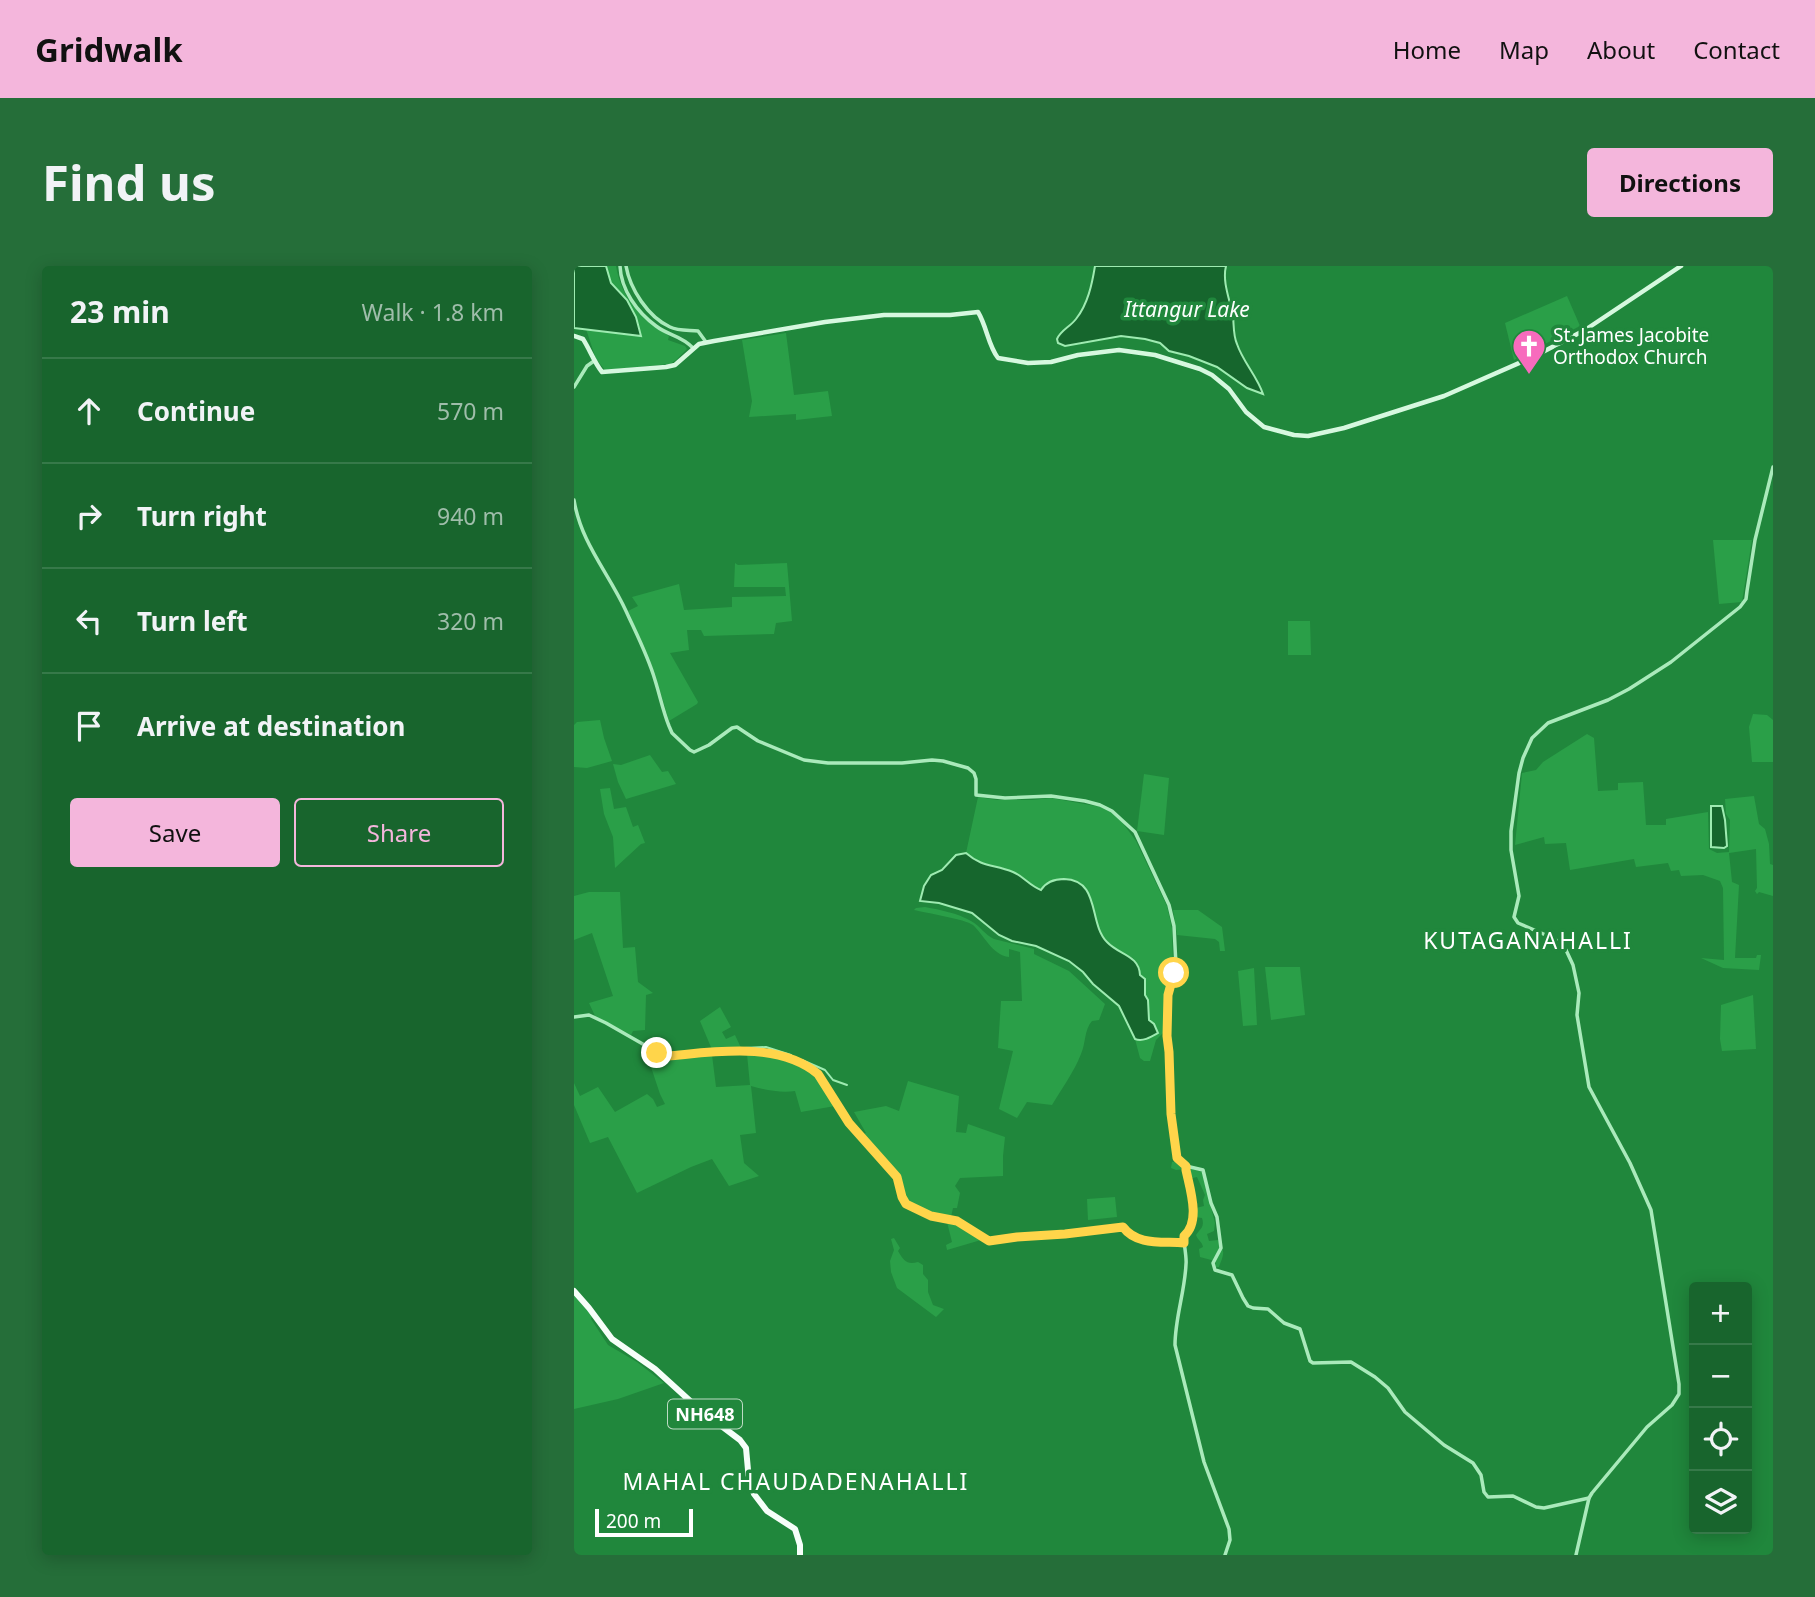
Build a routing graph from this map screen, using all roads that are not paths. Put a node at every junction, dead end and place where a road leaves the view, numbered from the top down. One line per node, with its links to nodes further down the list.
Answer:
1 (620, 266): 6 (street)
2 (626, 266): 5 (street)
3 (1681, 266): 5 (main road)
4 (574, 336): 7 (main road)
5 (706, 342): 6 (main road)
6 (693, 348): 7 (main road)
7 (594, 361): 8 (street)
8 (574, 387)
9 (1773, 467): 15 (street)
10 (574, 500): 12 (street)
11 (574, 1017): 13 (street)
12 (1186, 1166): 13 (street); 15 (street)
13 (1184, 1243): 17 (street)
14 (574, 1290): 16 (highway, NH648)
15 (1589, 1498): 18 (street)
16 (800, 1555)
17 (1225, 1555)
18 (1576, 1555)

